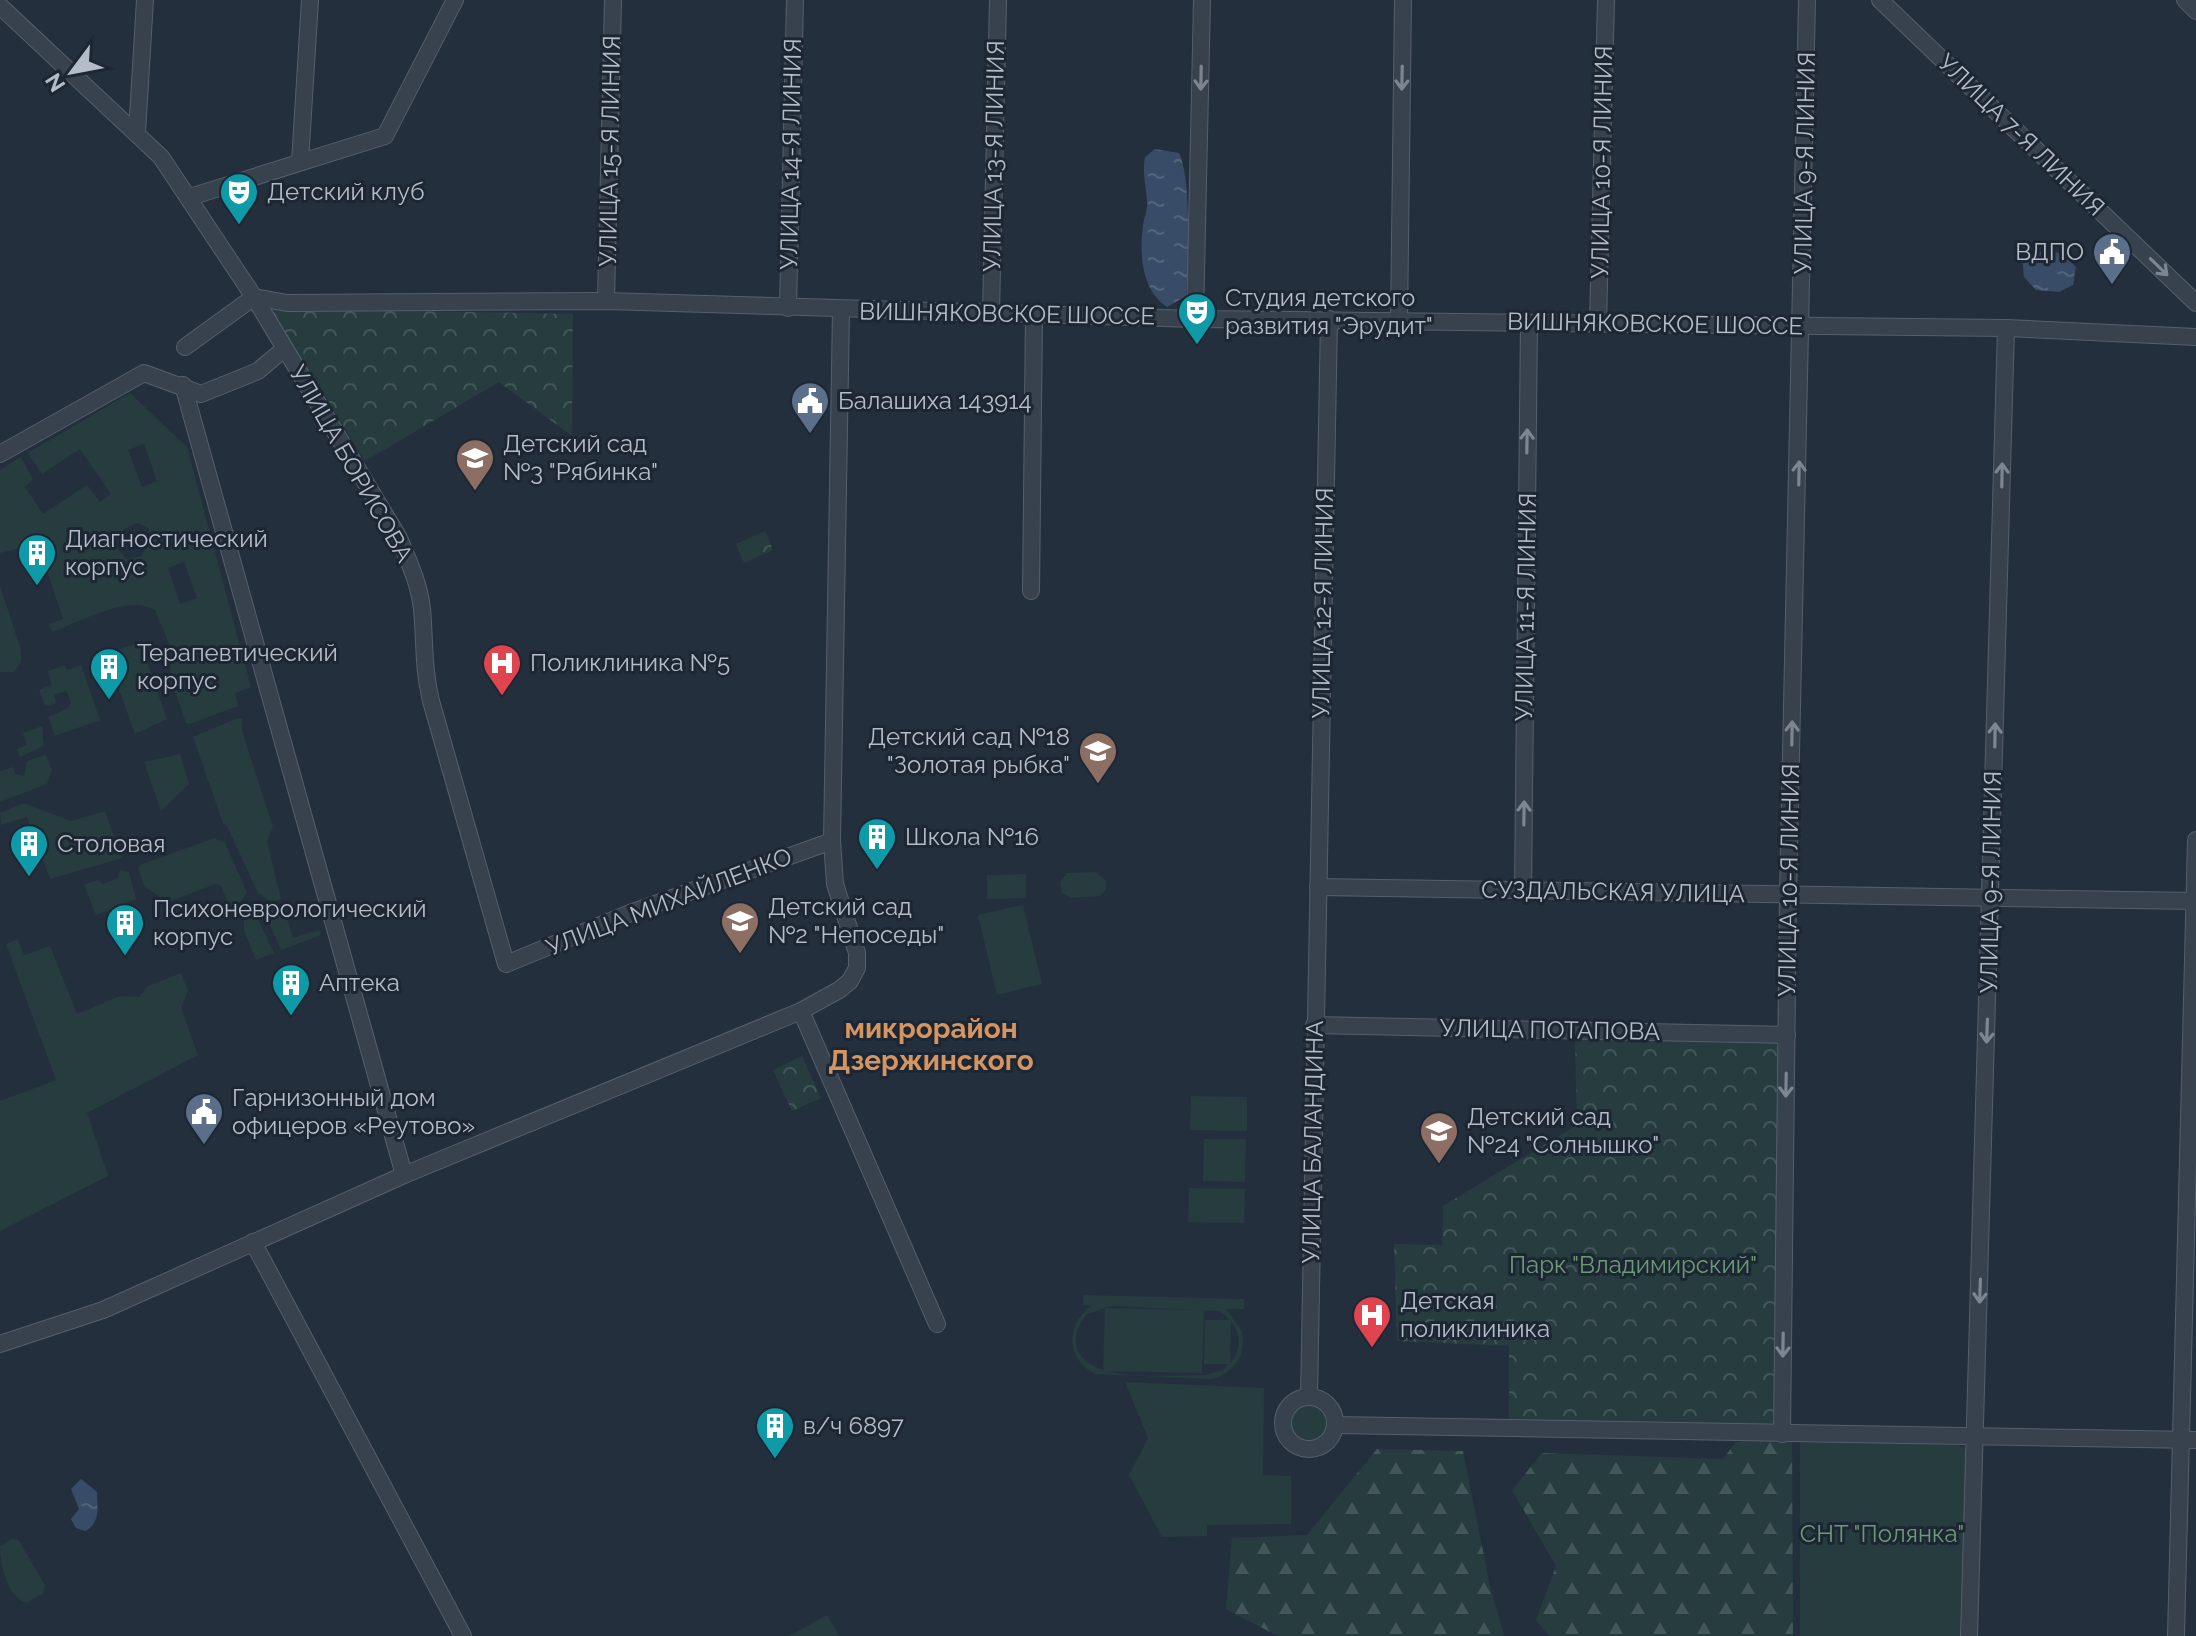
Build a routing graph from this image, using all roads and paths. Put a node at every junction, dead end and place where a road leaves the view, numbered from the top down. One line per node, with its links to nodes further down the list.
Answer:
1 (145, 0): 15 (street)
2 (310, 0): 16 (street)
3 (455, 0): 16 (street)
4 (613, 0): 19 (street, УЛИЦА 15-Я ЛИНИЯ)
5 (795, 0): 21 (street, УЛИЦА 14-Я ЛИНИЯ)
6 (998, 0): 23 (street, УЛИЦА 13-Я ЛИНИЯ)
7 (1202, 0): 25 (street, one-way to 25)
8 (1403, 0): 27 (street, one-way to 27)
9 (1606, 0): 29 (street, УЛИЦА 10-Я ЛИНИЯ)
10 (1807, 0): 30 (street, УЛИЦА 9-Я ЛИНИЯ)
11 (1880, 0): 20 (street, УЛИЦА 7-Я ЛИНИЯ, one-way to 20)
12 (2185, 0): 14 (street)
13 (0, 6): 15 (street)
14 (2196, 11)
15 (137, 133): 17 (street)
16 (300, 162): 17 (street)
17 (190, 197): 18 (street)
18 (254, 297): 19 (street, ВИШНЯКОВСКОЕ ШОССЕ); 33 (street); 34 (street, УЛИЦА БОРИСОВА)
19 (606, 301): 21 (street, ВИШНЯКОВСКОЕ ШОССЕ)
20 (2196, 303)
21 (788, 308): 22 (street, ВИШНЯКОВСКОЕ ШОССЕ)
22 (841, 310): 23 (street, ВИШНЯКОВСКОЕ ШОССЕ); 39 (street)
23 (991, 313): 24 (street, ВИШНЯКОВСКОЕ ШОССЕ)
24 (1034, 314): 25 (street, ВИШНЯКОВСКОЕ ШОССЕ); 37 (street)
25 (1195, 319): 26 (street, ВИШНЯКОВСКОЕ ШОССЕ)
26 (1329, 319): 27 (street, ВИШНЯКОВСКОЕ ШОССЕ); 40 (street, УЛИЦА 12-Я ЛИНИЯ)
27 (1399, 321): 28 (street, ВИШНЯКОВСКОЕ ШОССЕ)
28 (1529, 323): 29 (street, ВИШНЯКОВСКОЕ ШОССЕ); 41 (street, УЛИЦА 11-Я ЛИНИЯ, one-way to 28)
29 (1598, 324): 30 (street, ВИШНЯКОВСКОЕ ШОССЕ)
30 (1803, 326): 31 (street, ВИШНЯКОВСКОЕ ШОССЕ); 42 (street, УЛИЦА 10-Я ЛИНИЯ, one-way to 30)
31 (2006, 328): 32 (street, ВИШНЯКОВСКОЕ ШОССЕ); 43 (street, УЛИЦА 9-Я ЛИНИЯ, one-way to 31)
32 (2196, 337)
33 (185, 347)
34 (284, 349): 35 (street); 45 (street, УЛИЦА БОРИСОВА)
35 (183, 385): 36 (street); 49 (street)
36 (0, 454)
37 (1031, 591)
38 (2196, 840): 44 (street)
39 (832, 841): 45 (street, УЛИЦА МИХАЙЛЕНКО); 46 (street)
40 (1318, 887): 41 (street, СУЗДАЛЬСКАЯ УЛИЦА); 47 (street, УЛИЦА БАЛАНДИНА)
41 (1523, 891): 42 (street, СУЗДАЛЬСКАЯ УЛИЦА)
42 (1788, 895): 43 (street, СУЗДАЛЬСКАЯ УЛИЦА); 48 (street, УЛИЦА 10-Я ЛИНИЯ)
43 (1991, 897): 44 (street, СУЗДАЛЬСКАЯ УЛИЦА); 56 (street, УЛИЦА 9-Я ЛИНИЯ, one-way to 56)
44 (2196, 901): 57 (street)
45 (506, 964)
46 (801, 1011): 49 (street); 51 (street)
47 (1314, 1025): 48 (street, УЛИЦА ПОТАПОВА); 53 (street, УЛИЦА БАЛАНДИНА)
48 (1787, 1035): 55 (street, УЛИЦА 10-Я ЛИНИЯ, one-way to 55)
49 (404, 1175): 50 (street)
50 (253, 1242): 52 (street); 58 (street)
51 (937, 1324)
52 (0, 1344)
53 (1309, 1397): 54 (street); 54 (street)
54 (1335, 1425): 55 (street)
55 (1782, 1434): 56 (street)
56 (1976, 1436): 57 (street); 59 (street, УЛИЦА 9-Я ЛИНИЯ)
57 (2190, 1440): 60 (street)
58 (463, 1636)
59 (1969, 1636)
60 (2176, 1636)

